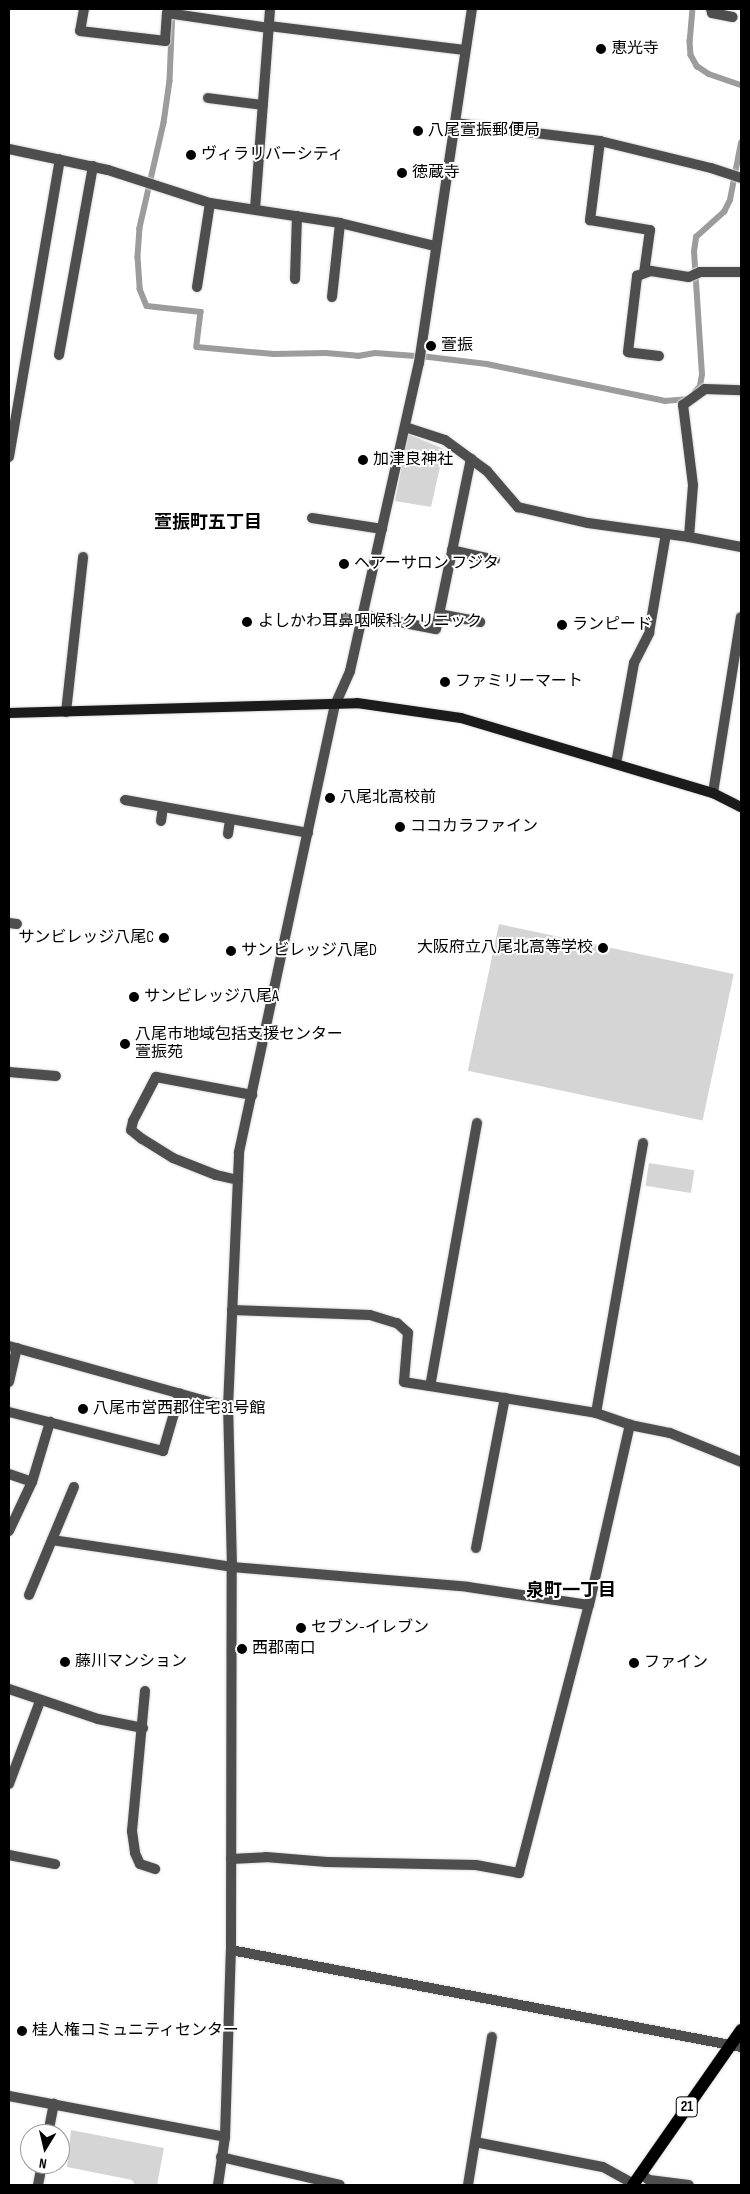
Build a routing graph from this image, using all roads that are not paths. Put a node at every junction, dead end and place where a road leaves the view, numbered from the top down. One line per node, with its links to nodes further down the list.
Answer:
1 (84, 9): 6 (street)
2 (270, 9): 6 (street)
3 (472, 9): 7 (street)
4 (711, 9): 5 (street)
5 (733, 17)
6 (269, 27): 7 (street); 9 (street)
7 (465, 50): 10 (street)
8 (208, 98): 9 (street)
9 (263, 105): 17 (street)
10 (455, 123): 11 (street); 20 (street)
11 (600, 141): 15 (street); 22 (street)
12 (9, 149): 13 (street)
13 (60, 160): 14 (street); 30 (street)
14 (92, 166): 16 (street); 26 (street)
15 (737, 177)
16 (210, 203): 17 (street); 24 (street)
17 (255, 209): 18 (street)
18 (297, 216): 19 (street); 23 (street)
19 (340, 223): 20 (street); 25 (street)
20 (435, 246): 29 (street)
21 (741, 272): 22 (street)
22 (644, 273): 27 (street)
23 (295, 279)
24 (197, 287)
25 (332, 297)
26 (59, 355)
27 (659, 356)
28 (741, 390): 35 (street)
29 (405, 428): 31 (street); 33 (street)
30 (9, 457)
31 (471, 459): 34 (street); 37 (street)
32 (312, 518): 33 (street)
33 (382, 529): 41 (street)
34 (666, 534): 35 (street); 47 (street)
35 (689, 537): 36 (street)
36 (741, 548)
37 (452, 550): 39 (street); 40 (street)
38 (83, 556): 46 (street)
39 (495, 560)
40 (439, 614): 41 (street); 43 (street)
41 (363, 615): 44 (street)
42 (741, 617): 48 (street)
43 (480, 622)
44 (335, 704): 46 (street); 47 (street); 54 (street)
45 (9, 712): 46 (street)
46 (66, 712)
47 (616, 764): 48 (street)
48 (713, 793): 51 (street)
49 (125, 800): 50 (street)
50 (163, 806): 52 (street); 53 (street)
51 (741, 807)
52 (230, 819): 54 (street); 55 (street)
53 (161, 821)
54 (308, 833): 58 (street)
55 (228, 834)
56 (9, 1072): 57 (street)
57 (56, 1076)
58 (252, 1095): 61 (street); 61 (street)
59 (477, 1123): 65 (street)
60 (643, 1143): 70 (street)
61 (238, 1180): 62 (street)
62 (232, 1310): 65 (street); 68 (street)
63 (13, 1347): 64 (street); 66 (street)
64 (9, 1382)
65 (430, 1386): 67 (street)
66 (180, 1393): 68 (street); 71 (street)
67 (505, 1398): 70 (street); 79 (street)
68 (228, 1406): 80 (street)
69 (9, 1412): 71 (street)
70 (596, 1413): 72 (street)
71 (50, 1422): 75 (street)
72 (630, 1425): 73 (street); 82 (street)
73 (741, 1462)
74 (9, 1474): 75 (street)
75 (32, 1482): 77 (street)
76 (74, 1487): 78 (street)
77 (9, 1531)
78 (52, 1540): 80 (street); 81 (street)
79 (476, 1548)
80 (232, 1566): 82 (street); 89 (street)
81 (29, 1595)
82 (589, 1605): 89 (street)
83 (9, 1689): 85 (street)
84 (145, 1691): 86 (street)
85 (40, 1701): 86 (street); 87 (street)
86 (143, 1728): 91 (street)
87 (9, 1784)
88 (9, 1855): 90 (street)
89 (231, 1859): 92 (street)
90 (55, 1864)
91 (155, 1869)
92 (231, 1950): 95 (street); 99 (street)
93 (741, 2030): 95 (main road, 21)
94 (492, 2037): 100 (street)
95 (736, 2046): 102 (main road, 21)
96 (9, 2096): 97 (street)
97 (54, 2104): 98 (street); 99 (street)
98 (50, 2124)
99 (225, 2137): 101 (street)
100 (475, 2142): 102 (street); 105 (street)
101 (221, 2157): 103 (street); 104 (street)
102 (636, 2181): 106 (street)
103 (218, 2185)
104 (340, 2185)
105 (468, 2185)
106 (689, 2185)

